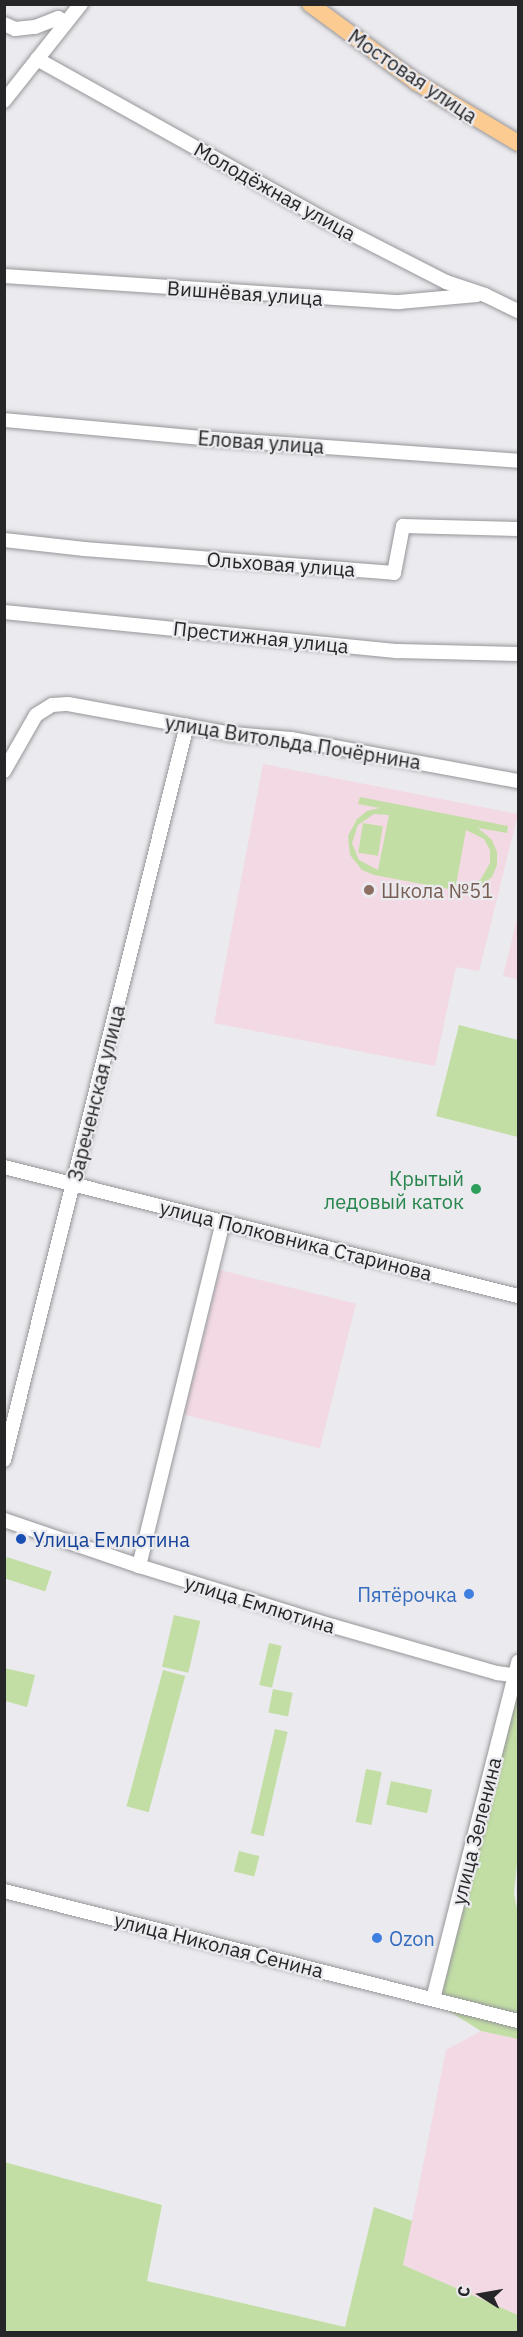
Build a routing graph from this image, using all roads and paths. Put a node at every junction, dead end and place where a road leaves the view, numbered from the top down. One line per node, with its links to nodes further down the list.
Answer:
1 (81, 4): 4 (street)
2 (310, 4): 9 (main road, Мостовая улица)
3 (326, 4): 8 (main road, Мостовая улица)
4 (66, 23): 5 (street); 6 (street)
5 (4, 24)
6 (37, 59): 7 (street); 11 (street, Молодёжная улица)
7 (4, 101)
8 (519, 130)
9 (519, 143)
10 (4, 276): 11 (street, Вишнёвая улица)
11 (485, 295): 12 (street, Молодёжная улица)
12 (519, 311)
13 (4, 420): 14 (street, Еловая улица)
14 (519, 461)
15 (519, 529): 16 (street, Ольховая улица)
16 (4, 540)
17 (4, 612): 18 (street, Престижная улица)
18 (519, 654)
19 (187, 725): 20 (street, улица Витольда Почёрнина); 21 (street, улица Витольда Почёрнина); 23 (street, Зареченская улица)
20 (4, 771)
21 (519, 781)
22 (4, 1167): 23 (street, улица Полковника Старинова)
23 (74, 1183): 24 (street, улица Полковника Старинова); 26 (street, Зареченская улица)
24 (223, 1221): 25 (street, улица Полковника Старинова); 28 (street)
25 (519, 1296)
26 (4, 1460)
27 (4, 1520): 28 (street, улица Емлютина)
28 (139, 1566): 30 (street, улица Емлютина)
29 (519, 1662): 30 (street, улица Зеленина)
30 (517, 1676): 32 (street, улица Зеленина)
31 (4, 1892): 32 (street, улица Николая Сенина)
32 (433, 1999): 33 (street, улица Николая Сенина)
33 (519, 2021)

